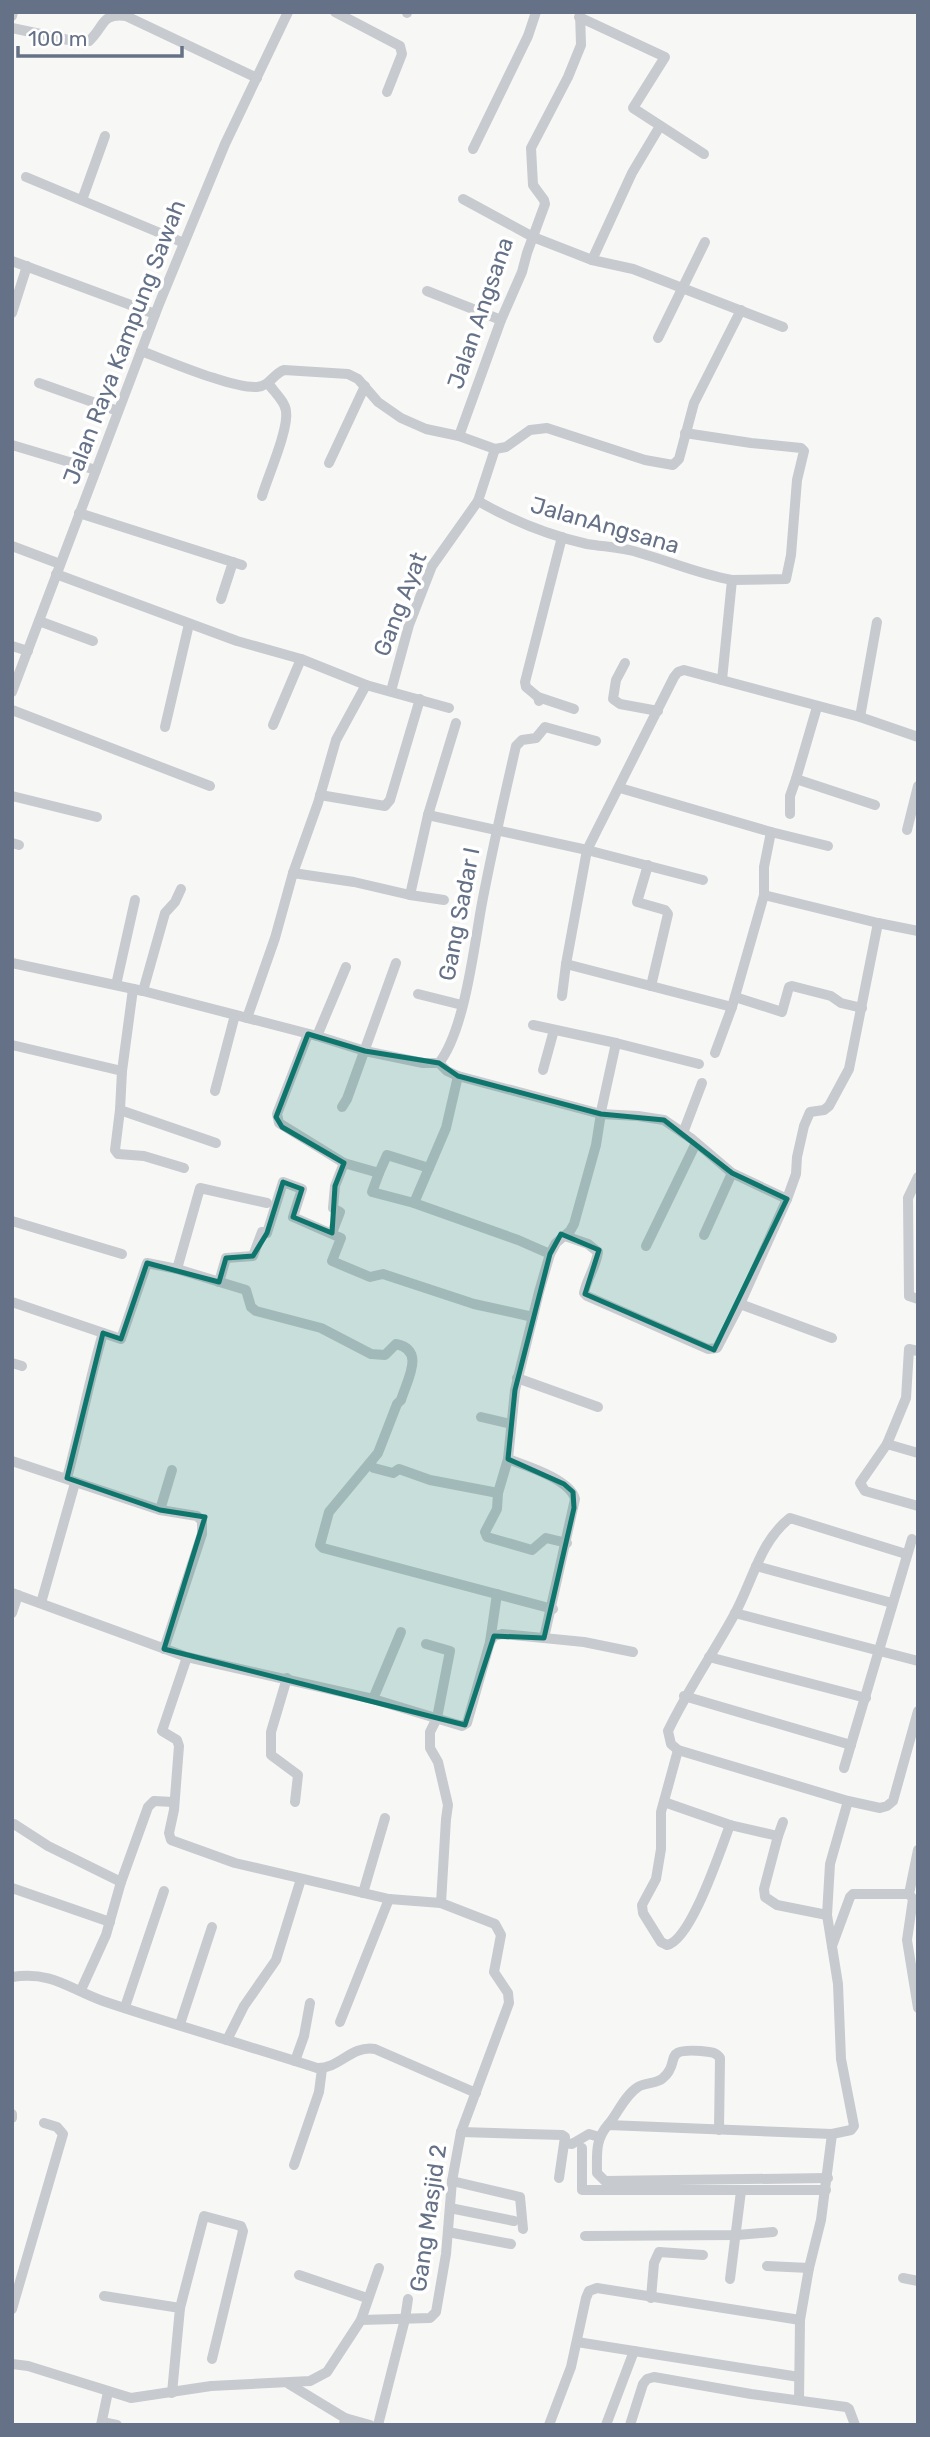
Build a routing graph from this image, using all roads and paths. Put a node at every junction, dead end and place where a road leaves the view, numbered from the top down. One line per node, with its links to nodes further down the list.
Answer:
1 (335, 12): 7 (street)
2 (536, 12): 10 (street)
3 (287, 13): 6 (street, Jalan Raya Kampung Sawah)
4 (580, 14): 8 (street); 15 (street)
5 (12, 28): 6 (street)
6 (257, 78): 17 (street, Jalan Raya Kampung Sawah)
7 (387, 92)
8 (660, 126): 11 (street); 18 (street)
9 (105, 136): 14 (street)
10 (473, 149)
11 (704, 154)
12 (26, 177): 14 (street)
13 (463, 199): 15 (street, Jalan Angsana)
14 (82, 200): 17 (street)
15 (533, 237): 18 (street); 26 (street, Jalan Angsana)
16 (705, 242): 21 (street)
17 (184, 243): 25 (street, Jalan Raya Kampung Sawah)
18 (592, 260): 21 (street)
19 (12, 261): 20 (street)
20 (27, 266): 24 (street); 25 (street)
21 (682, 289): 23 (street); 28 (street)
22 (427, 291): 26 (street)
23 (741, 310): 27 (street); 34 (street)
24 (12, 313)
25 (155, 314): 29 (street, Jalan Raya Kampung Sawah)
26 (501, 320): 35 (street, Jalan Angsana)
27 (783, 327)
28 (658, 338)
29 (141, 351): 31 (street); 33 (street, Jalan Raya Kampung Sawah)
30 (39, 383): 33 (street)
31 (268, 383): 32 (street); 40 (street)
32 (365, 386): 35 (street); 38 (street)
33 (118, 411): 39 (street, Jalan Raya Kampung Sawah)
34 (685, 433): 37 (street); 46 (street, JalanAngsana)
35 (459, 436): 37 (street)
36 (12, 445): 39 (street)
37 (495, 449): 41 (street)
38 (329, 463)
39 (96, 470): 42 (street, Jalan Raya Kampung Sawah)
40 (262, 496)
41 (478, 500): 43 (street, JalanAngsana); 58 (street, Gang Ayat)
42 (79, 513): 45 (street, Jalan Raya Kampung Sawah); 47 (street)
43 (562, 537): 46 (street, JalanAngsana); 63 (street)
44 (12, 546): 45 (street)
45 (58, 569): 48 (street, Jalan Raya Kampung Sawah); 50 (street)
46 (733, 580): 56 (street)
47 (221, 599)
48 (39, 621): 51 (street); 53 (street, Jalan Raya Kampung Sawah)
49 (877, 622): 66 (street)
50 (190, 624): 54 (street); 69 (street)
51 (93, 641)
52 (12, 646): 53 (street)
53 (28, 651): 59 (street, Jalan Raya Kampung Sawah)
54 (301, 659): 57 (street); 68 (street)
55 (625, 663): 65 (street)
56 (722, 680): 61 (street); 65 (street)
57 (366, 685): 58 (street); 76 (street)
58 (391, 691): 60 (street)
59 (12, 692)
60 (420, 698): 62 (street); 76 (street)
61 (817, 707): 66 (street); 72 (street)
62 (449, 708)
63 (574, 709)
64 (12, 710): 73 (street)
65 (658, 711): 75 (street)
66 (860, 717): 70 (street)
67 (456, 723): 79 (street)
68 (273, 725)
69 (165, 727)
70 (918, 737)
71 (596, 741): 82 (street)
72 (796, 779): 78 (street); 80 (street)
73 (209, 786)
74 (918, 786): 83 (street)
75 (620, 788): 84 (street); 86 (street)
76 (320, 795): 88 (street)
77 (12, 796): 81 (street)
78 (875, 805)
79 (428, 814): 82 (street); 91 (street)
80 (790, 814)
81 (97, 817)
82 (497, 830): 86 (street, Gang Sadar I); 107 (street, Gang Sadar I)
83 (907, 830)
84 (771, 832): 85 (street); 92 (street)
85 (828, 846)
86 (587, 850): 87 (street, Gang Sadar I); 99 (street)
87 (648, 865): 89 (street, Gang Sadar I); 102 (street)
88 (293, 873): 91 (street); 110 (street)
89 (703, 880)
90 (181, 889): 103 (street)
91 (410, 895): 94 (street)
92 (764, 895): 95 (street); 106 (street)
93 (135, 900): 101 (street)
94 (444, 900)
95 (878, 923): 96 (street); 108 (street)
96 (918, 930)
97 (12, 963): 101 (street)
98 (396, 963): 116 (street)
99 (566, 964): 102 (street); 105 (street)
100 (346, 967): 113 (street)
101 (116, 985): 103 (street)
102 (651, 986): 106 (street)
103 (138, 990): 109 (street); 121 (street)
104 (418, 994): 107 (street)
105 (562, 996)
106 (733, 1002): 108 (street); 117 (street)
107 (462, 1005): 118 (street, Gang Sadar I)
108 (862, 1008): 137 (street)
109 (236, 1015): 110 (street); 124 (street)
110 (247, 1018): 113 (street)
111 (533, 1025): 112 (street)
112 (554, 1030): 114 (street); 120 (street)
113 (313, 1035): 116 (street); 131 (street)
114 (616, 1043): 119 (street); 127 (street)
115 (12, 1045): 121 (street)
116 (365, 1051): 118 (street); 125 (street)
117 (715, 1053)
118 (439, 1063): 122 (street)
119 (699, 1064)
120 (543, 1070)
121 (122, 1071): 126 (street)
122 (458, 1076): 127 (street); 133 (street)
123 (702, 1083): 128 (street)
124 (215, 1091)
125 (342, 1107)
126 (120, 1110): 129 (street); 132 (street)
127 (601, 1114): 128 (street); 144 (street)
128 (683, 1133): 130 (street)
129 (216, 1143)
130 (696, 1143): 135 (street); 145 (street)
131 (344, 1163): 134 (street); 142 (street)
132 (184, 1168)
133 (429, 1168): 134 (street); 140 (street)
134 (379, 1173): 140 (street)
135 (733, 1173): 137 (street); 143 (street)
136 (918, 1177): 138 (street)
137 (786, 1199): 153 (street)
138 (913, 1199): 146 (street)
139 (267, 1203): 149 (street)
140 (414, 1203): 148 (street)
141 (12, 1221): 147 (street)
142 (332, 1233): 150 (street); 154 (street)
143 (704, 1235)
144 (565, 1236): 148 (street); 153 (street)
145 (646, 1246)
146 (914, 1250): 151 (street)
147 (122, 1254)
148 (550, 1254): 154 (street)
149 (177, 1269): 150 (street); 155 (street)
150 (219, 1282): 168 (street)
151 (918, 1299)
152 (12, 1302): 155 (street)
153 (740, 1304): 156 (street)
154 (533, 1317): 158 (street)
155 (103, 1333): 170 (street)
156 (832, 1338)
157 (918, 1351): 159 (street)
158 (517, 1378): 161 (street); 163 (street)
159 (905, 1398): 160 (street); 164 (street)
160 (918, 1402)
161 (598, 1407)
162 (481, 1418): 163 (street)
163 (511, 1424): 166 (street)
164 (887, 1444): 165 (street); 172 (street)
165 (918, 1453)
166 (508, 1459): 171 (street); 175 (street)
167 (12, 1461): 170 (street)
168 (369, 1464): 171 (street); 179 (street)
169 (173, 1470): 173 (street)
170 (71, 1480): 173 (street); 180 (street)
171 (498, 1493): 175 (street)
172 (918, 1506)
173 (160, 1510): 189 (street)
174 (912, 1539): 176 (street)
175 (567, 1543): 182 (street)
176 (906, 1554): 177 (street); 181 (street)
177 (756, 1566): 181 (street); 183 (street)
178 (15, 1594): 180 (street); 184 (street)
179 (497, 1594): 182 (street); 187 (street)
180 (41, 1603): 189 (street)
181 (892, 1603): 191 (street)
182 (552, 1609): 186 (street)
183 (735, 1613): 191 (street); 193 (street)
184 (12, 1614)
185 (401, 1632): 198 (street)
186 (544, 1638): 187 (street); 190 (street)
187 (490, 1642): 200 (street)
188 (426, 1644): 200 (street)
189 (164, 1649): 192 (street)
190 (633, 1652)
191 (880, 1652): 194 (street); 197 (street)
192 (187, 1657): 195 (street); 205 (street)
193 (709, 1657): 196 (street); 197 (street)
194 (918, 1661)
195 (287, 1678): 198 (street); 206 (street)
196 (684, 1696): 201 (street); 202 (street)
197 (866, 1698): 201 (street)
198 (373, 1699): 200 (street)
199 (918, 1711): 204 (street)
200 (437, 1718): 222 (street)
201 (851, 1745): 203 (street)
202 (678, 1750): 204 (street); 207 (street)
203 (844, 1768)
204 (848, 1801): 223 (street)
205 (173, 1802): 215 (street, Gang Masjid 2); 216 (street)
206 (295, 1802)
207 (664, 1802): 211 (street); 211 (street)
208 (385, 1818): 219 (street)
209 (782, 1822): 212 (street)
210 (14, 1824): 216 (street)
211 (730, 1825): 212 (street)
212 (778, 1836): 223 (street)
213 (918, 1850): 214 (street)
214 (915, 1867): 220 (street)
215 (301, 1879): 219 (street, Gang Masjid 2); 234 (street)
216 (121, 1882): 224 (street)
217 (12, 1888): 224 (street)
218 (164, 1891): 230 (street)
219 (363, 1893): 221 (street, Gang Masjid 2)
220 (909, 1894): 226 (street); 231 (street)
221 (389, 1899): 222 (street, Gang Masjid 2); 232 (street)
222 (441, 1903): 237 (street, Gang Masjid 2)
223 (827, 1915): 226 (street)
224 (110, 1922): 228 (street)
225 (212, 1927): 233 (street)
226 (831, 1949): 242 (street)
227 (12, 1977): 228 (street)
228 (81, 1990): 230 (street)
229 (310, 2003): 235 (street)
230 (125, 2007): 233 (street)
231 (918, 2008)
232 (340, 2022)
233 (180, 2024): 234 (street)
234 (227, 2040): 235 (street)
235 (295, 2061): 236 (street)
236 (322, 2069): 237 (street); 246 (street)
237 (476, 2093): 241 (street, Gang Masjid 2)
238 (44, 2123): 272 (street)
239 (608, 2125): 240 (street); 240 (street); 243 (street)
240 (719, 2130): 242 (street)
241 (461, 2132): 244 (street); 248 (street, Gang Masjid 2)
242 (841, 2132): 249 (street)
243 (599, 2137): 244 (street); 249 (street)
244 (565, 2143): 247 (street)
245 (582, 2148): 250 (street)
246 (294, 2165)
247 (559, 2178)
248 (452, 2181): 251 (street, Gang Masjid 2); 253 (street)
249 (827, 2184): 250 (street); 262 (street)
250 (741, 2191): 256 (street)
251 (450, 2208): 252 (street); 254 (street, Gang Masjid 2)
252 (514, 2221)
253 (523, 2230)
254 (448, 2232): 258 (street); 273 (street, Gang Masjid 2)
255 (773, 2232): 256 (street)
256 (737, 2235): 257 (street); 264 (street)
257 (585, 2236)
258 (511, 2244)
259 (703, 2255): 269 (street)
260 (767, 2266): 262 (street)
261 (379, 2268): 268 (street)
262 (809, 2268): 275 (street)
263 (299, 2275): 268 (street)
264 (730, 2278)
265 (903, 2278): 266 (street)
266 (918, 2281)
267 (104, 2295): 271 (street)
268 (368, 2298): 274 (street)
269 (651, 2298): 275 (street); 276 (street)
270 (408, 2299): 273 (street)
271 (180, 2308): 278 (street); 283 (street)
272 (12, 2309)
273 (405, 2319): 274 (street, Gang Masjid 2); 289 (street)
274 (361, 2320): 281 (street)
275 (800, 2320): 280 (street)
276 (577, 2342): 277 (street); 290 (street)
277 (635, 2351): 280 (street); 291 (street)
278 (212, 2359)
279 (12, 2364): 282 (street)
280 (799, 2377): 284 (street)
281 (289, 2384): 283 (street); 285 (street)
282 (108, 2392): 283 (street); 286 (street)
283 (172, 2393)
284 (799, 2400): 292 (street); 293 (street)
285 (345, 2422): 288 (street)
286 (102, 2423): 287 (street)
287 (117, 2425)
288 (370, 2425)
289 (378, 2425)
290 (549, 2425)
291 (606, 2425)
292 (630, 2425)
293 (855, 2425)

